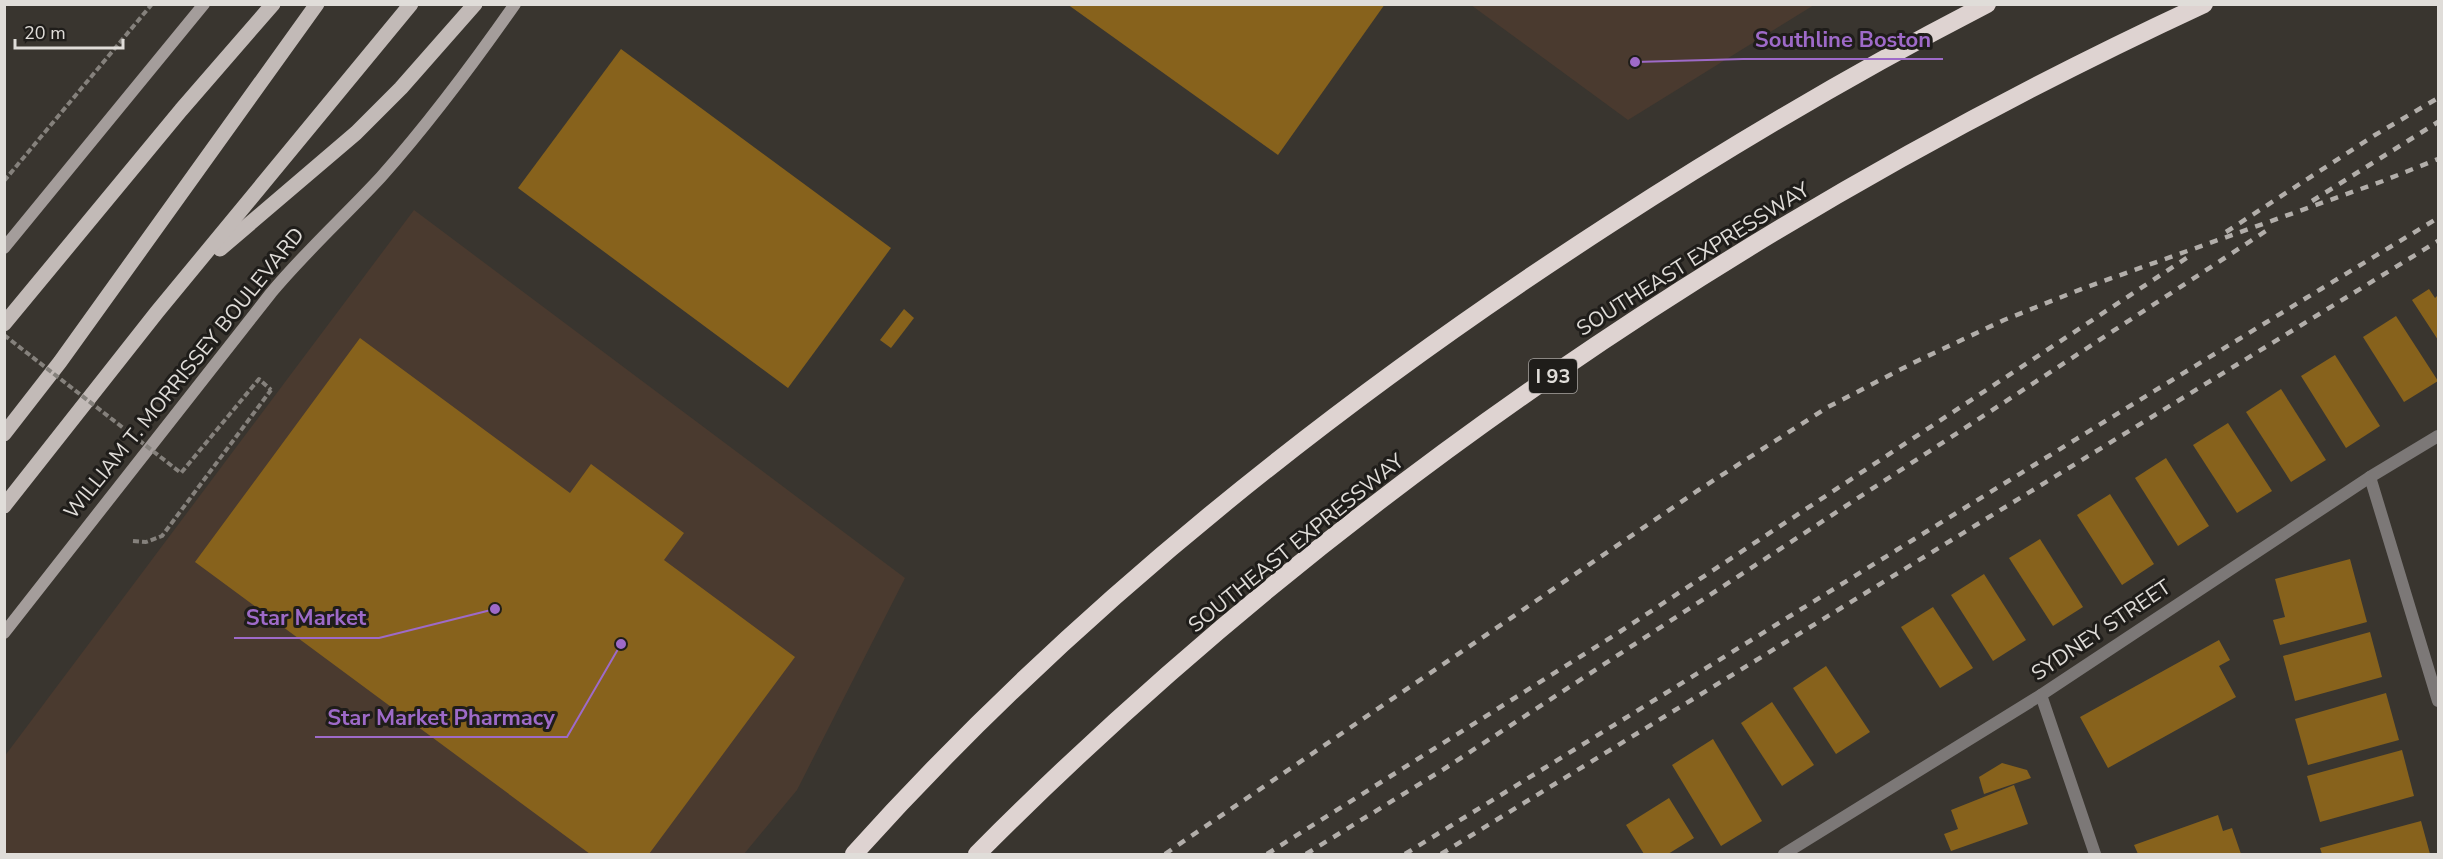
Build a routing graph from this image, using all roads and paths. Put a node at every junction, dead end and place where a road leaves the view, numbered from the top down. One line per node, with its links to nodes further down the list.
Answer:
1 (152, 4): 10 (path)
2 (204, 4): 11 (street)
3 (273, 4): 13 (main road)
4 (317, 4): 15 (main road)
5 (411, 4): 12 (main road)
6 (475, 4): 12 (main road)
7 (515, 4): 20 (street, WILLIAM T. MORRISSEY BOULEVARD)
8 (1987, 4): 23 (highway)
9 (2204, 4): 24 (highway, SOUTHEAST EXPRESSWAY / I 93)
10 (4, 181)
11 (4, 248)
12 (157, 312): 18 (main road)
13 (4, 324)
14 (4, 335): 19 (path, bridge)
15 (4, 434)
16 (2439, 436): 17 (street, SYDNEY STREET)
17 (2370, 477): 21 (street, SYDNEY STREET); 22 (street)
18 (4, 506)
19 (133, 541)
20 (4, 633)
21 (2041, 695): 25 (street, SYDNEY STREET); 26 (street)
22 (2439, 701)
23 (854, 855)
24 (977, 855)
25 (1784, 855)
26 (2095, 855)

